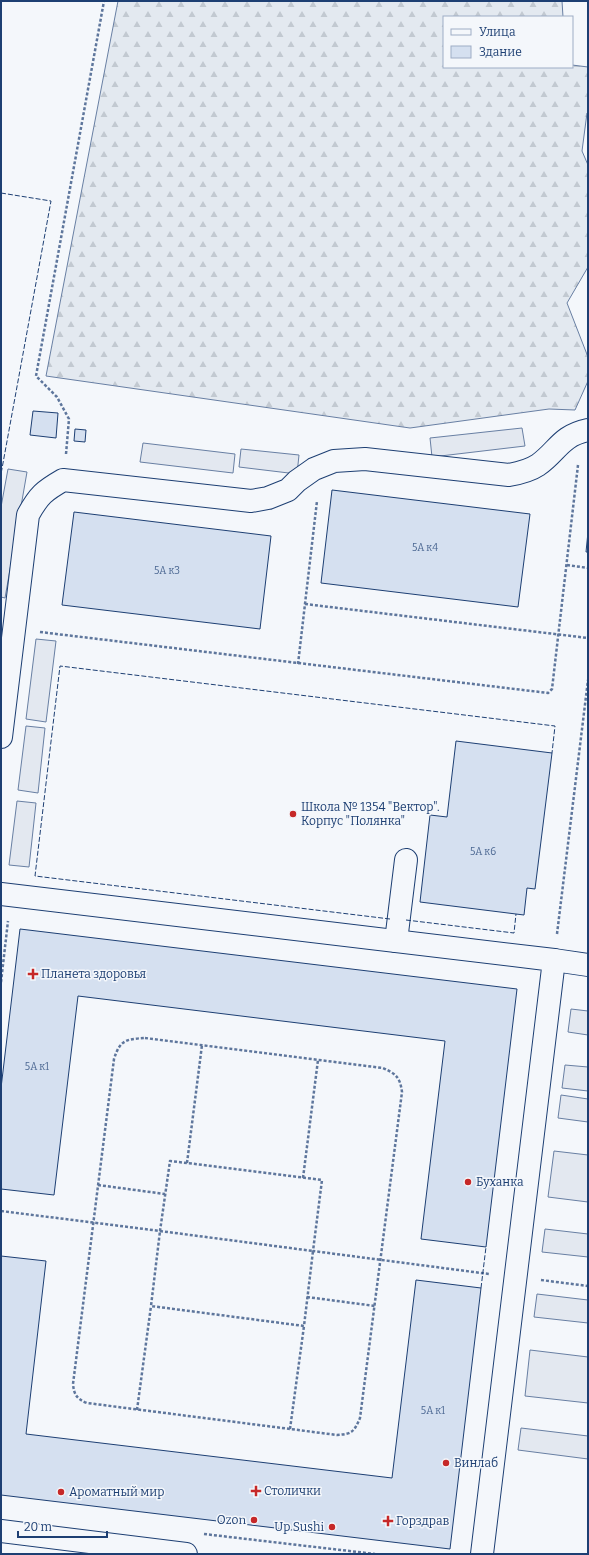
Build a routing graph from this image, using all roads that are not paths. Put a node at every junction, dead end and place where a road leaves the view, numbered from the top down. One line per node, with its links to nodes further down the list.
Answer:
1 (585, 430): 2 (lane)
2 (1, 737)
3 (406, 860): 5 (lane)
4 (1, 894): 5 (lane)
5 (396, 941): 6 (lane)
6 (554, 960): 7 (lane); 10 (lane)
7 (588, 965)
8 (1, 1531): 9 (lane)
9 (186, 1554)
10 (482, 1554)

